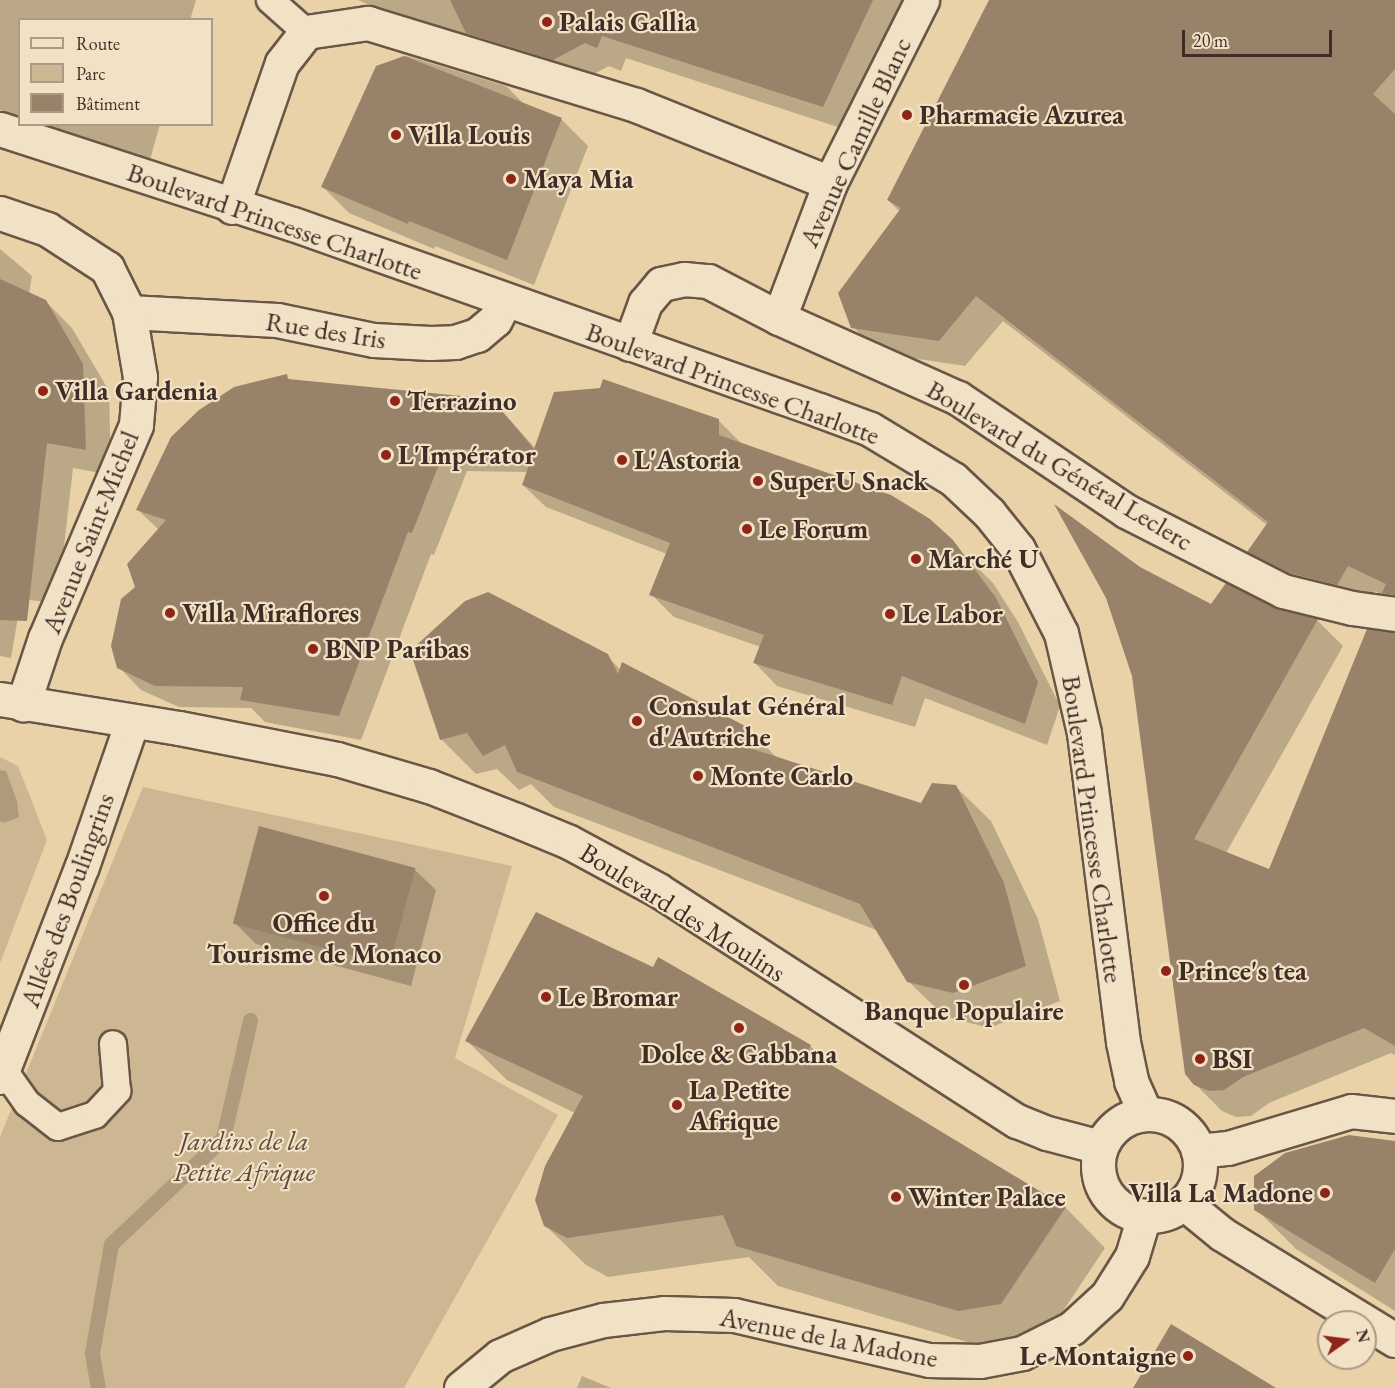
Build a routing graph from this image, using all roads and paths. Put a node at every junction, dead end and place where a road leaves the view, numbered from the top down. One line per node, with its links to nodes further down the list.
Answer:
1 (270, 0): 3 (lane)
2 (922, 0): 5 (main road, Avenue Camille Blanc)
3 (306, 32): 5 (main road); 6 (main road)
4 (0, 129): 6 (main road, Boulevard Princesse Charlotte)
5 (830, 183): 10 (main road, Avenue Camille Blanc)
6 (232, 207): 8 (main road, Boulevard Princesse Charlotte)
7 (0, 213): 9 (main road, Avenue Saint-Michel)
8 (505, 300): 9 (main road, Rue des Iris); 11 (main road, Boulevard Princesse Charlotte)
9 (129, 312): 13 (main road, Avenue Saint-Michel)
10 (779, 318): 11 (main road, Boulevard du Général Leclerc); 12 (main road, Boulevard du Général Leclerc)
11 (630, 344): 17 (main road, Boulevard Princesse Charlotte)
12 (1395, 614)
13 (12, 701): 14 (main road, Boulevard des Moulins)
14 (132, 722): 16 (main road, Allées des Boulingrins); 19 (main road, Boulevard des Moulins)
15 (113, 1044): 16 (lane)
16 (2, 1073)
17 (1145, 1113): 19 (main road); 20 (main road)
18 (1395, 1116): 20 (main road)
19 (1100, 1147): 22 (main road)
20 (1198, 1151): 21 (main road)
21 (1184, 1203): 22 (main road); 23 (main road)
22 (1144, 1216): 24 (main road, Avenue de la Madone)
23 (1395, 1340)
24 (461, 1388)

